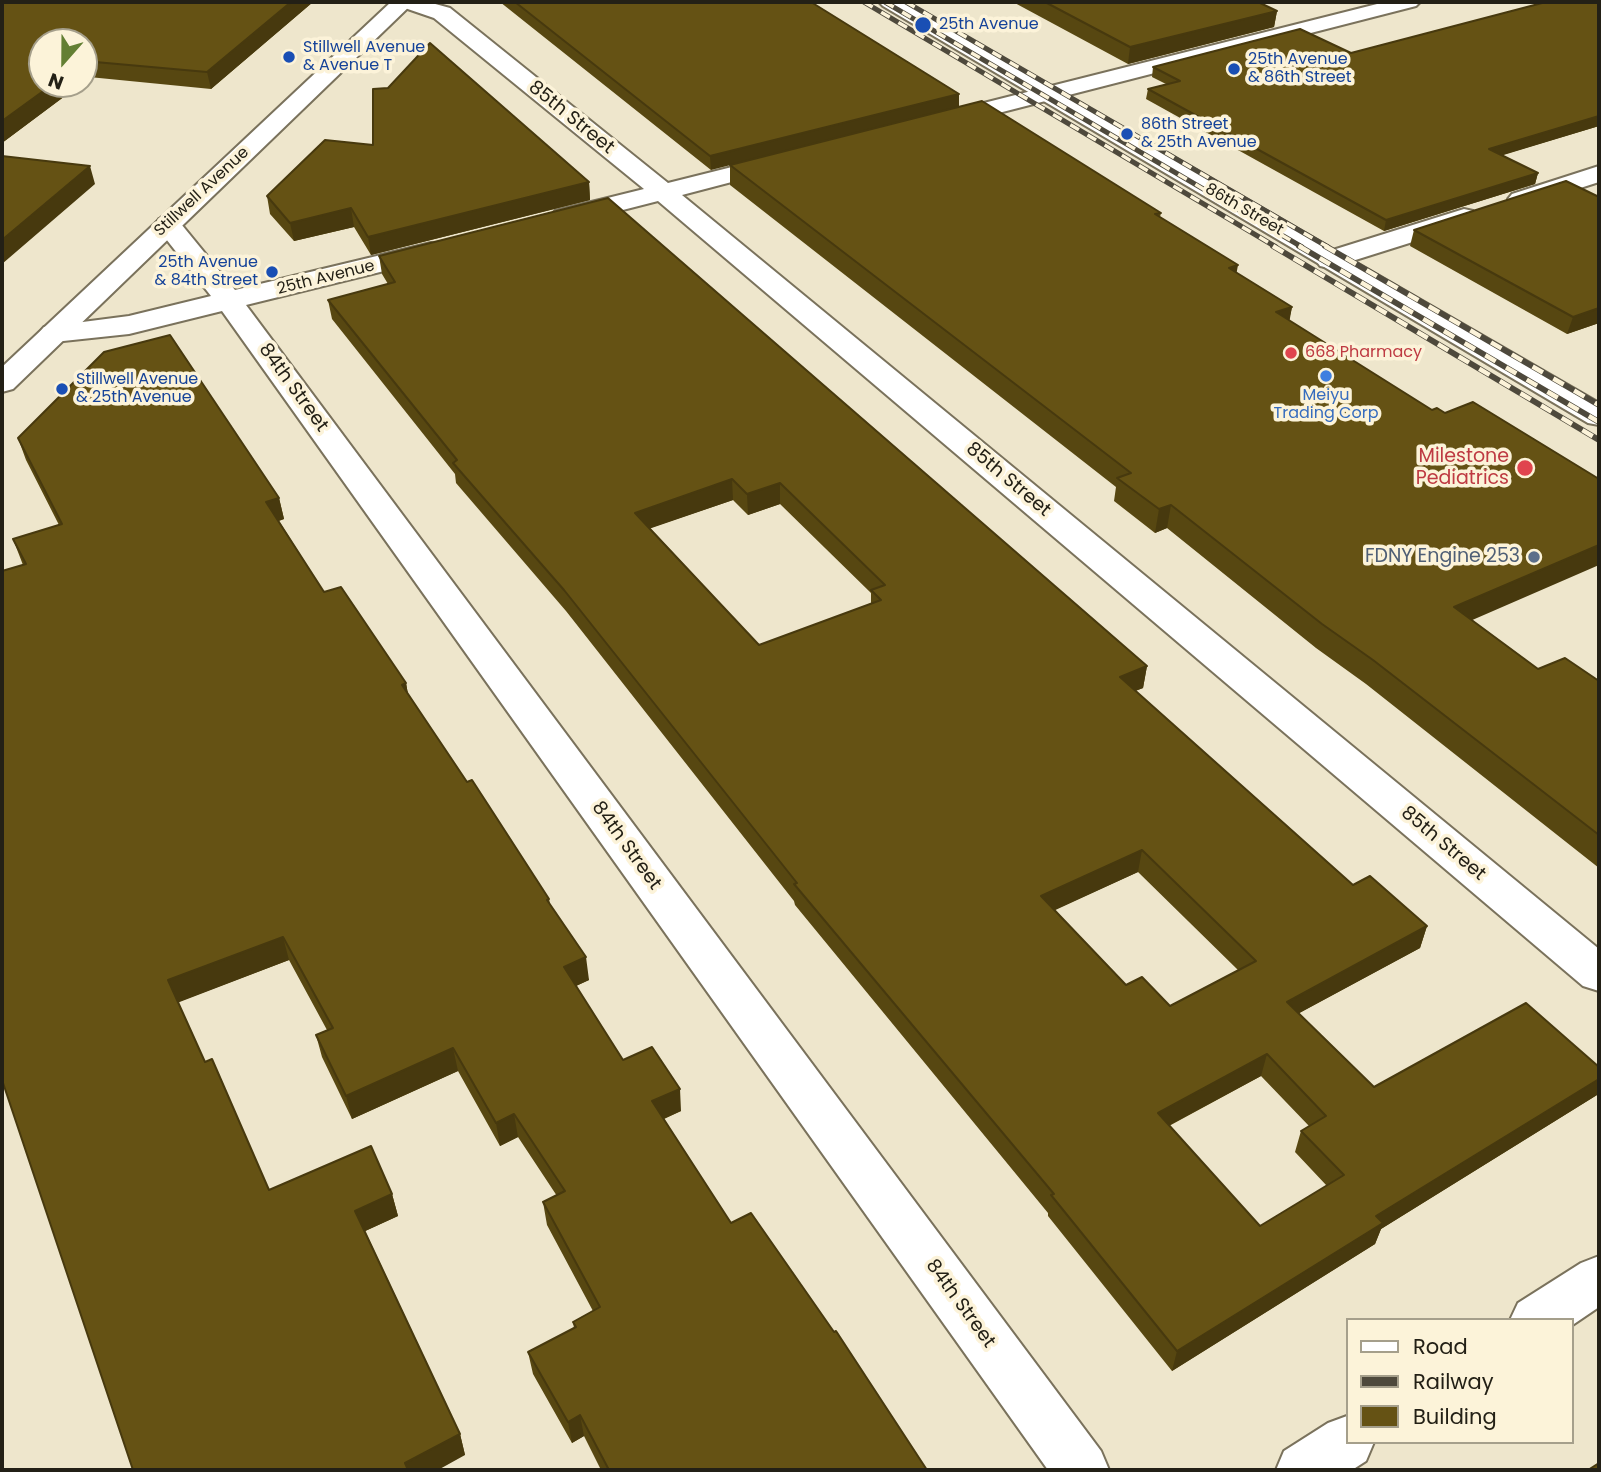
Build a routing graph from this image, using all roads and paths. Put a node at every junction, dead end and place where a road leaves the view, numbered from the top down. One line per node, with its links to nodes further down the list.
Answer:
1 (405, 2): 8 (street, 85th Street); 9 (street, Stillwell Avenue)
2 (890, 2): 4 (street, 86th Street)
3 (1409, 2): 4 (street)
4 (1045, 95): 5 (street); 12 (street, 86th Street)
5 (915, 128)
6 (798, 158): 8 (street)
7 (1599, 174): 12 (street)
8 (663, 192): 10 (street); 17 (street, 85th Street)
9 (168, 225): 13 (street, 84th Street); 14 (street, Stillwell Avenue)
10 (536, 225)
11 (457, 245): 13 (street, 25th Avenue)
12 (1330, 260): 16 (street, 86th Street)
13 (230, 302): 14 (street, 25th Avenue); 21 (street, 84th Street)
14 (54, 333): 15 (street, Stillwell Avenue)
15 (2, 383)
16 (1599, 416)
17 (1599, 974)
18 (1599, 1279): 19 (street)
19 (1539, 1318)
20 (1346, 1443): 22 (street)
21 (1081, 1470)
22 (1304, 1470)

